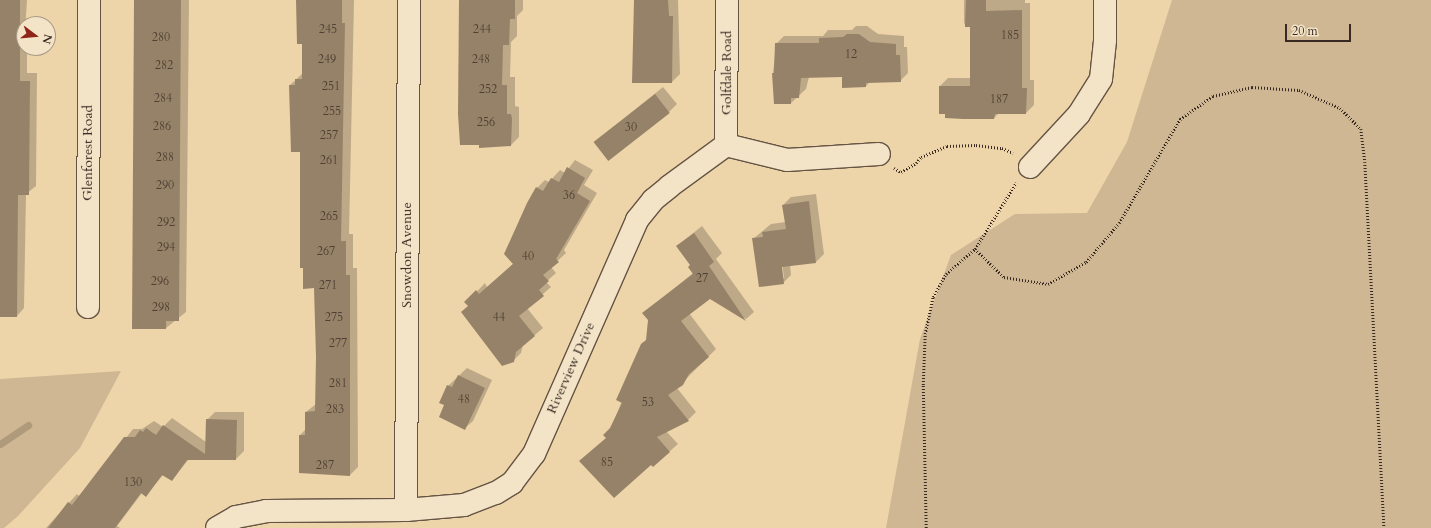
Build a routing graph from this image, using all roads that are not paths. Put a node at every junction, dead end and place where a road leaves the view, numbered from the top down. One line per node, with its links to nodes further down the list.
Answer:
1 (89, 0): 8 (street, Glenforest Road)
2 (409, 0): 9 (street, Snowdon Avenue)
3 (727, 0): 5 (street, Golfdale Road)
4 (1105, 0): 7 (street)
5 (726, 145): 6 (street); 9 (street, Riverview Drive)
6 (879, 154)
7 (1030, 167)
8 (88, 307)
9 (406, 510): 10 (street, Riverview Drive)
10 (217, 528)

